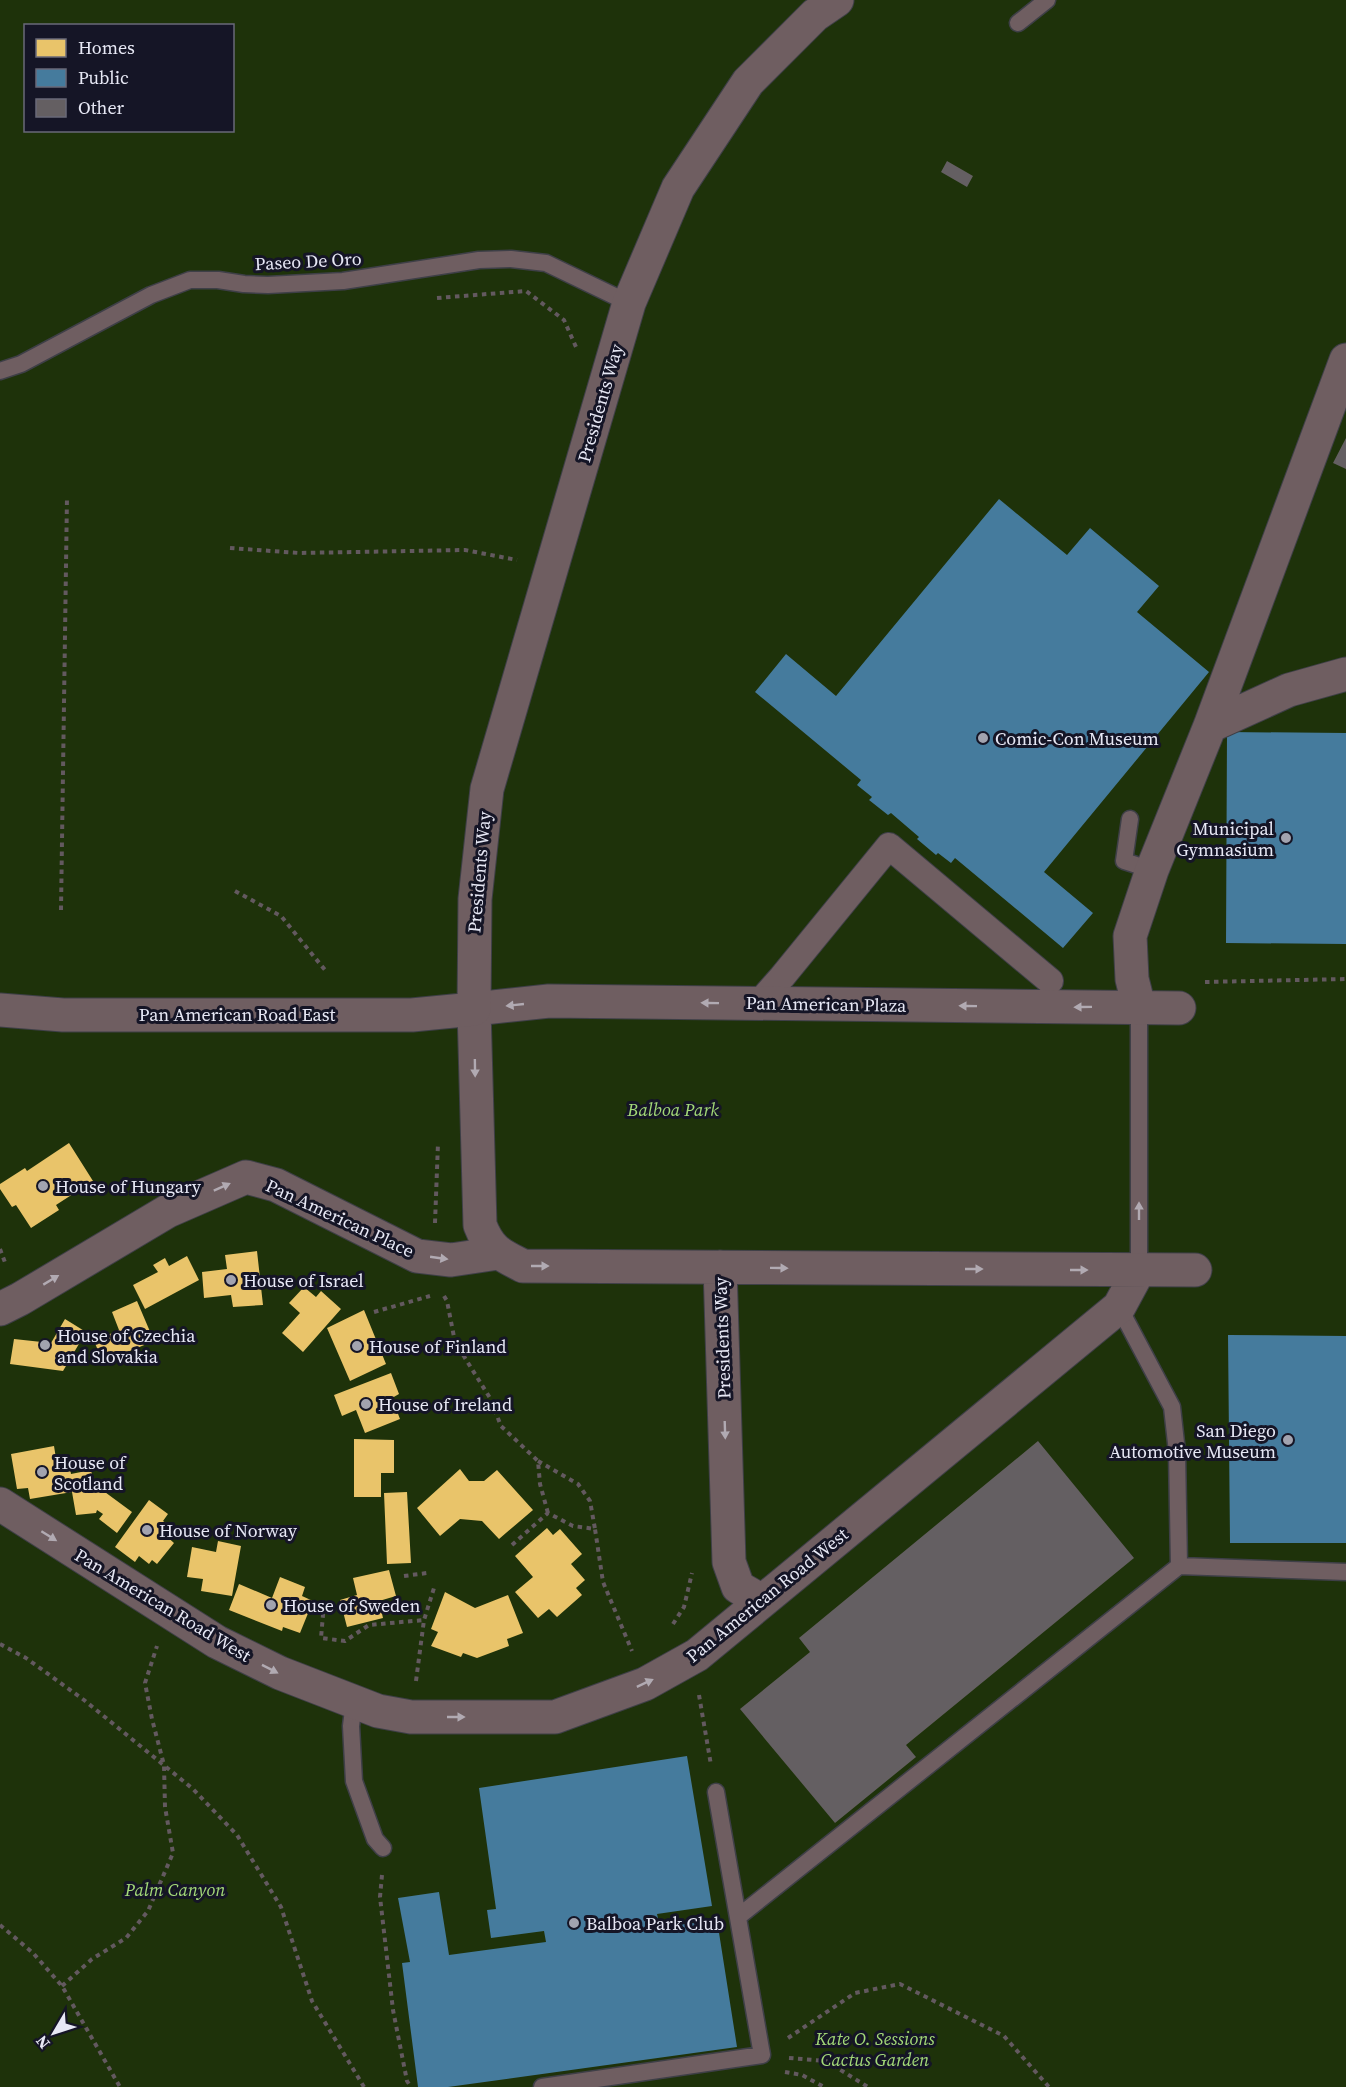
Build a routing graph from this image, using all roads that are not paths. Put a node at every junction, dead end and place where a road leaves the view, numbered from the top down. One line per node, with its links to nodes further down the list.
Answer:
1 (837, 0): 4 (street, Presidents Way)
2 (1047, 0): 3 (lane)
3 (1018, 23)
4 (629, 303): 6 (lane, Paseo De Oro); 15 (street, Presidents Way)
5 (1346, 360): 8 (street)
6 (0, 371)
7 (1346, 674): 8 (street)
8 (1210, 726): 10 (street)
9 (1130, 819): 10 (lane)
10 (1152, 870): 13 (street)
11 (1050, 981): 12 (street)
12 (759, 1003): 13 (street, Pan American Plaza, one-way to 12); 15 (street, Pan American Plaza, one-way to 15)
13 (1139, 1007): 14 (street, Pan American Plaza); 19 (lane, one-way to 13)
14 (1179, 1008)
15 (474, 1009): 16 (street, Pan American Road East); 17 (street, Presidents Way, one-way to 17)
16 (0, 1010)
17 (498, 1253): 18 (street, Presidents Way, one-way to 18); 22 (street, Pan American Place, one-way to 17)
18 (720, 1267): 19 (street, one-way to 19); 26 (street, Presidents Way, one-way to 26)
19 (1139, 1270): 20 (street); 21 (street, Pan American Road West)
20 (1195, 1270)
21 (1119, 1307): 24 (lane); 26 (street, Pan American Road West)
22 (0, 1309)
23 (0, 1504): 27 (street, Pan American Road West, one-way to 27)
24 (1179, 1566): 25 (lane); 30 (lane)
25 (1346, 1572)
26 (762, 1601): 27 (street, Pan American Road West, one-way to 26)
27 (354, 1702): 29 (lane)
28 (716, 1792): 30 (lane)
29 (383, 1848)
30 (738, 1917): 31 (lane)
31 (542, 2087)

